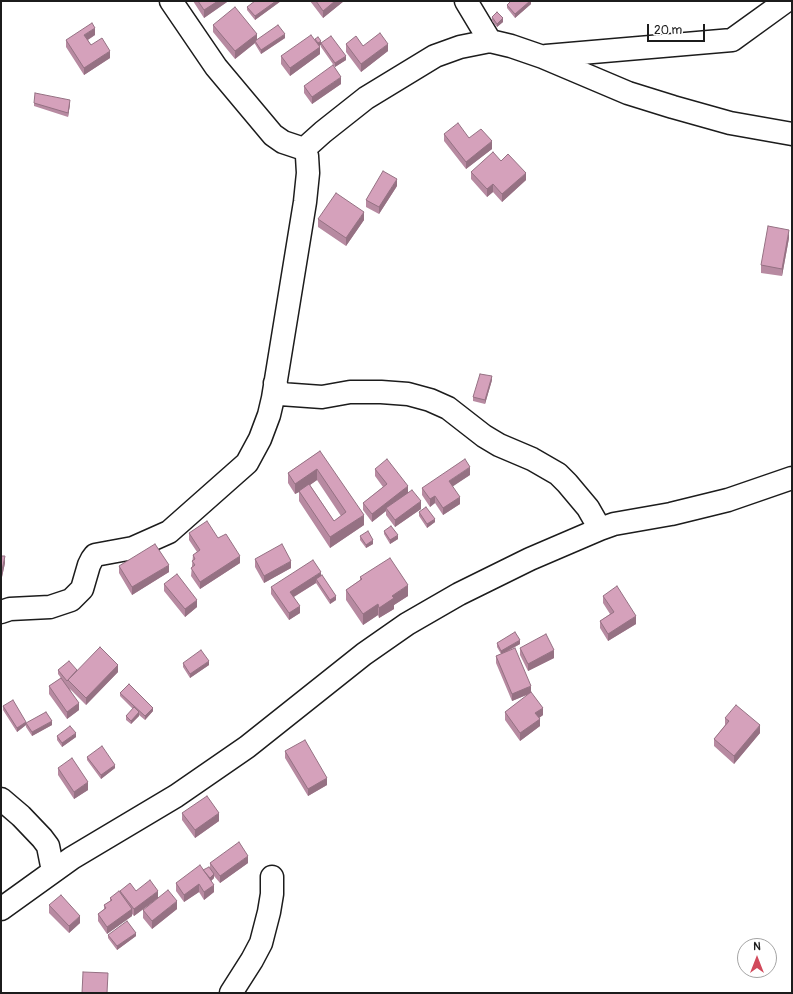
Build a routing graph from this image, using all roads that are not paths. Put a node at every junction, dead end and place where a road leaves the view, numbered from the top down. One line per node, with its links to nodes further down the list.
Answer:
1 (171, 1): 7 (street)
2 (466, 1): 4 (street)
3 (786, 1): 5 (street)
4 (490, 41): 5 (street); 7 (street)
5 (543, 57): 6 (street)
6 (792, 134)
7 (304, 150): 8 (street)
8 (275, 383): 10 (street); 11 (street)
9 (792, 478): 10 (street)
10 (600, 529): 13 (street)
11 (1, 612)
12 (1, 800): 13 (street)
13 (53, 871): 15 (street)
14 (272, 877): 16 (street)
15 (1, 909)
16 (231, 993)

